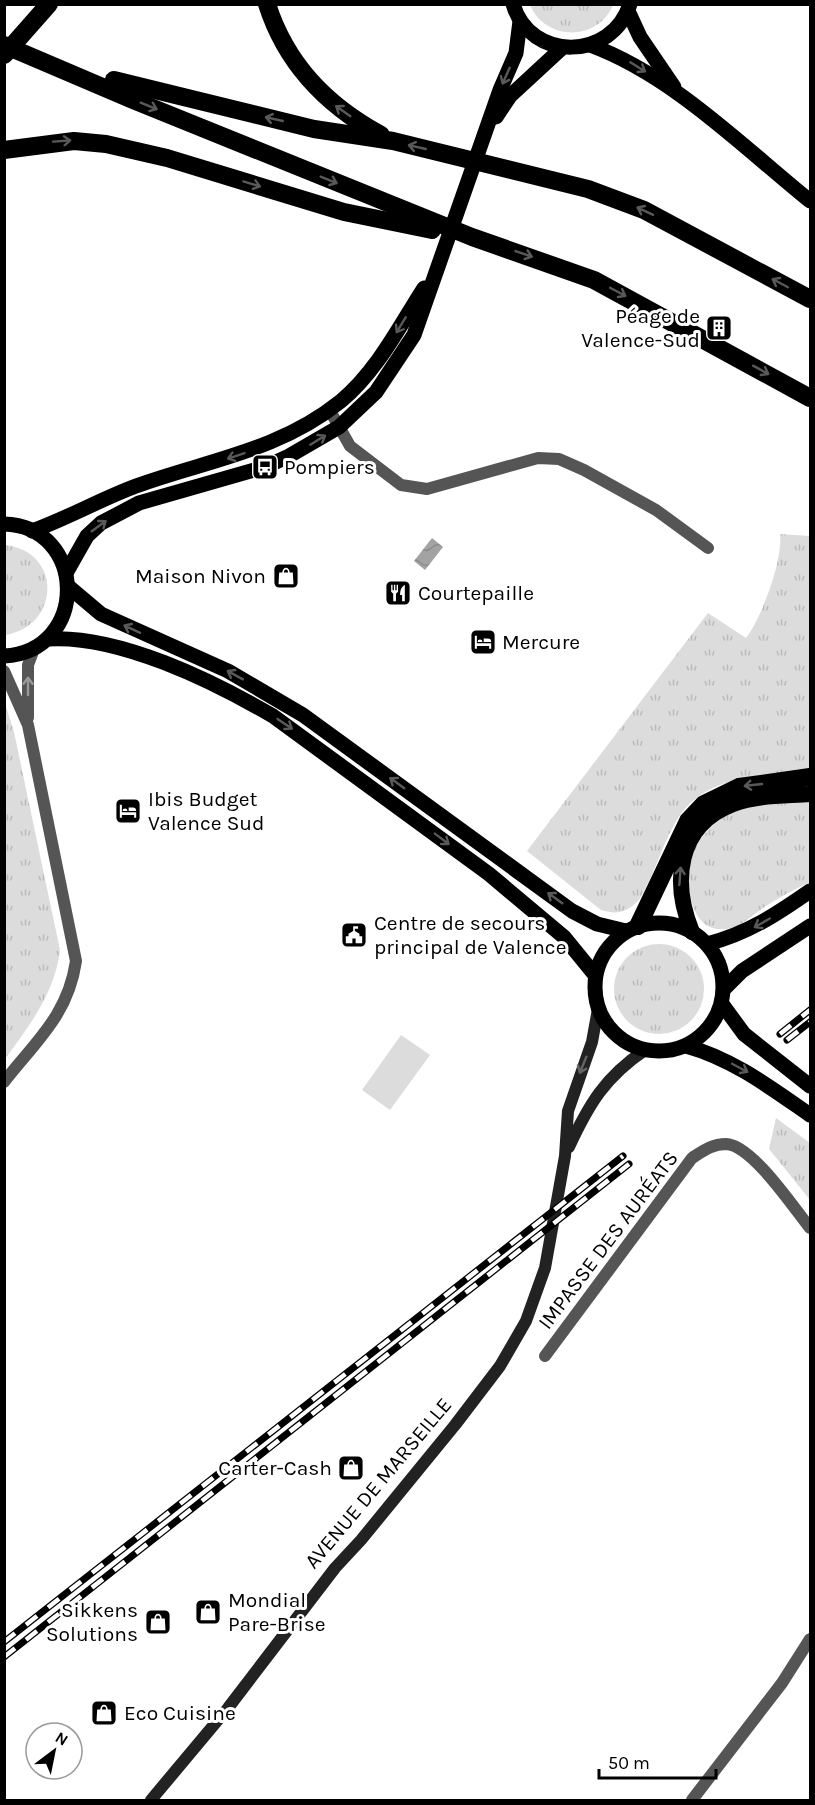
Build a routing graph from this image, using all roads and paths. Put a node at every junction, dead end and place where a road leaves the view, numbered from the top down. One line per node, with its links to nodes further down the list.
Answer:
1 (49, 4): 10 (highway)
2 (267, 4): 14 (highway, one-way to 2)
3 (513, 4): 5 (main road)
4 (629, 8): 8 (main road); 12 (main road)
5 (520, 21): 9 (main road); 13 (main road, one-way to 13)
6 (4, 34): 11 (highway)
7 (4, 45): 11 (highway)
8 (590, 45): 9 (main road); 12 (main road, one-way to 12)
9 (562, 48): 13 (main road)
10 (4, 55)
11 (59, 64): 14 (highway, one-way to 11); 17 (highway, one-way to 17)
12 (681, 96): 16 (main road)
13 (486, 131): 18 (main road)
14 (393, 141): 19 (highway, one-way to 14)
15 (4, 150): 17 (highway, one-way to 17)
16 (810, 201)
17 (415, 220): 20 (highway, one-way to 20)
18 (433, 276): 21 (main road, one-way to 21); 22 (main road)
19 (810, 299)
20 (810, 398)
21 (329, 409): 22 (street); 24 (main road, one-way to 24)
22 (339, 427): 25 (street); 26 (main road, one-way to 22)
23 (4, 524): 24 (main road)
24 (32, 531): 26 (main road)
25 (708, 548)
26 (68, 580): 27 (main road); 36 (main road, one-way to 26)
27 (47, 639): 28 (main road); 39 (main road, one-way to 39)
28 (34, 649): 29 (main road); 31 (street, one-way to 28)
29 (4, 656)
30 (4, 671): 31 (street)
31 (28, 725): 44 (street)
32 (810, 777): 36 (highway, one-way to 36)
33 (810, 794): 37 (highway, one-way to 33)
34 (810, 891): 38 (main road, one-way to 38)
35 (810, 926): 40 (main road)
36 (632, 929): 37 (main road); 39 (main road)
37 (692, 932): 38 (main road)
38 (707, 944): 40 (main road)
39 (595, 975): 41 (main road)
40 (723, 997): 42 (main road); 45 (main road)
41 (598, 1009): 43 (main road); 47 (main road, AVENUE DE MARSEILLE, one-way to 47)
42 (686, 1046): 43 (main road); 46 (main road, one-way to 46)
43 (645, 1050): 47 (main road, AVENUE DE MARSEILLE)
44 (4, 1082)
45 (810, 1086)
46 (810, 1115)
47 (565, 1156): 51 (main road, AVENUE DE MARSEILLE)
48 (810, 1228): 49 (street, IMPASSE DES AURÉATS)
49 (545, 1356)
50 (810, 1639): 52 (street)
51 (151, 1800)
52 (692, 1800)

